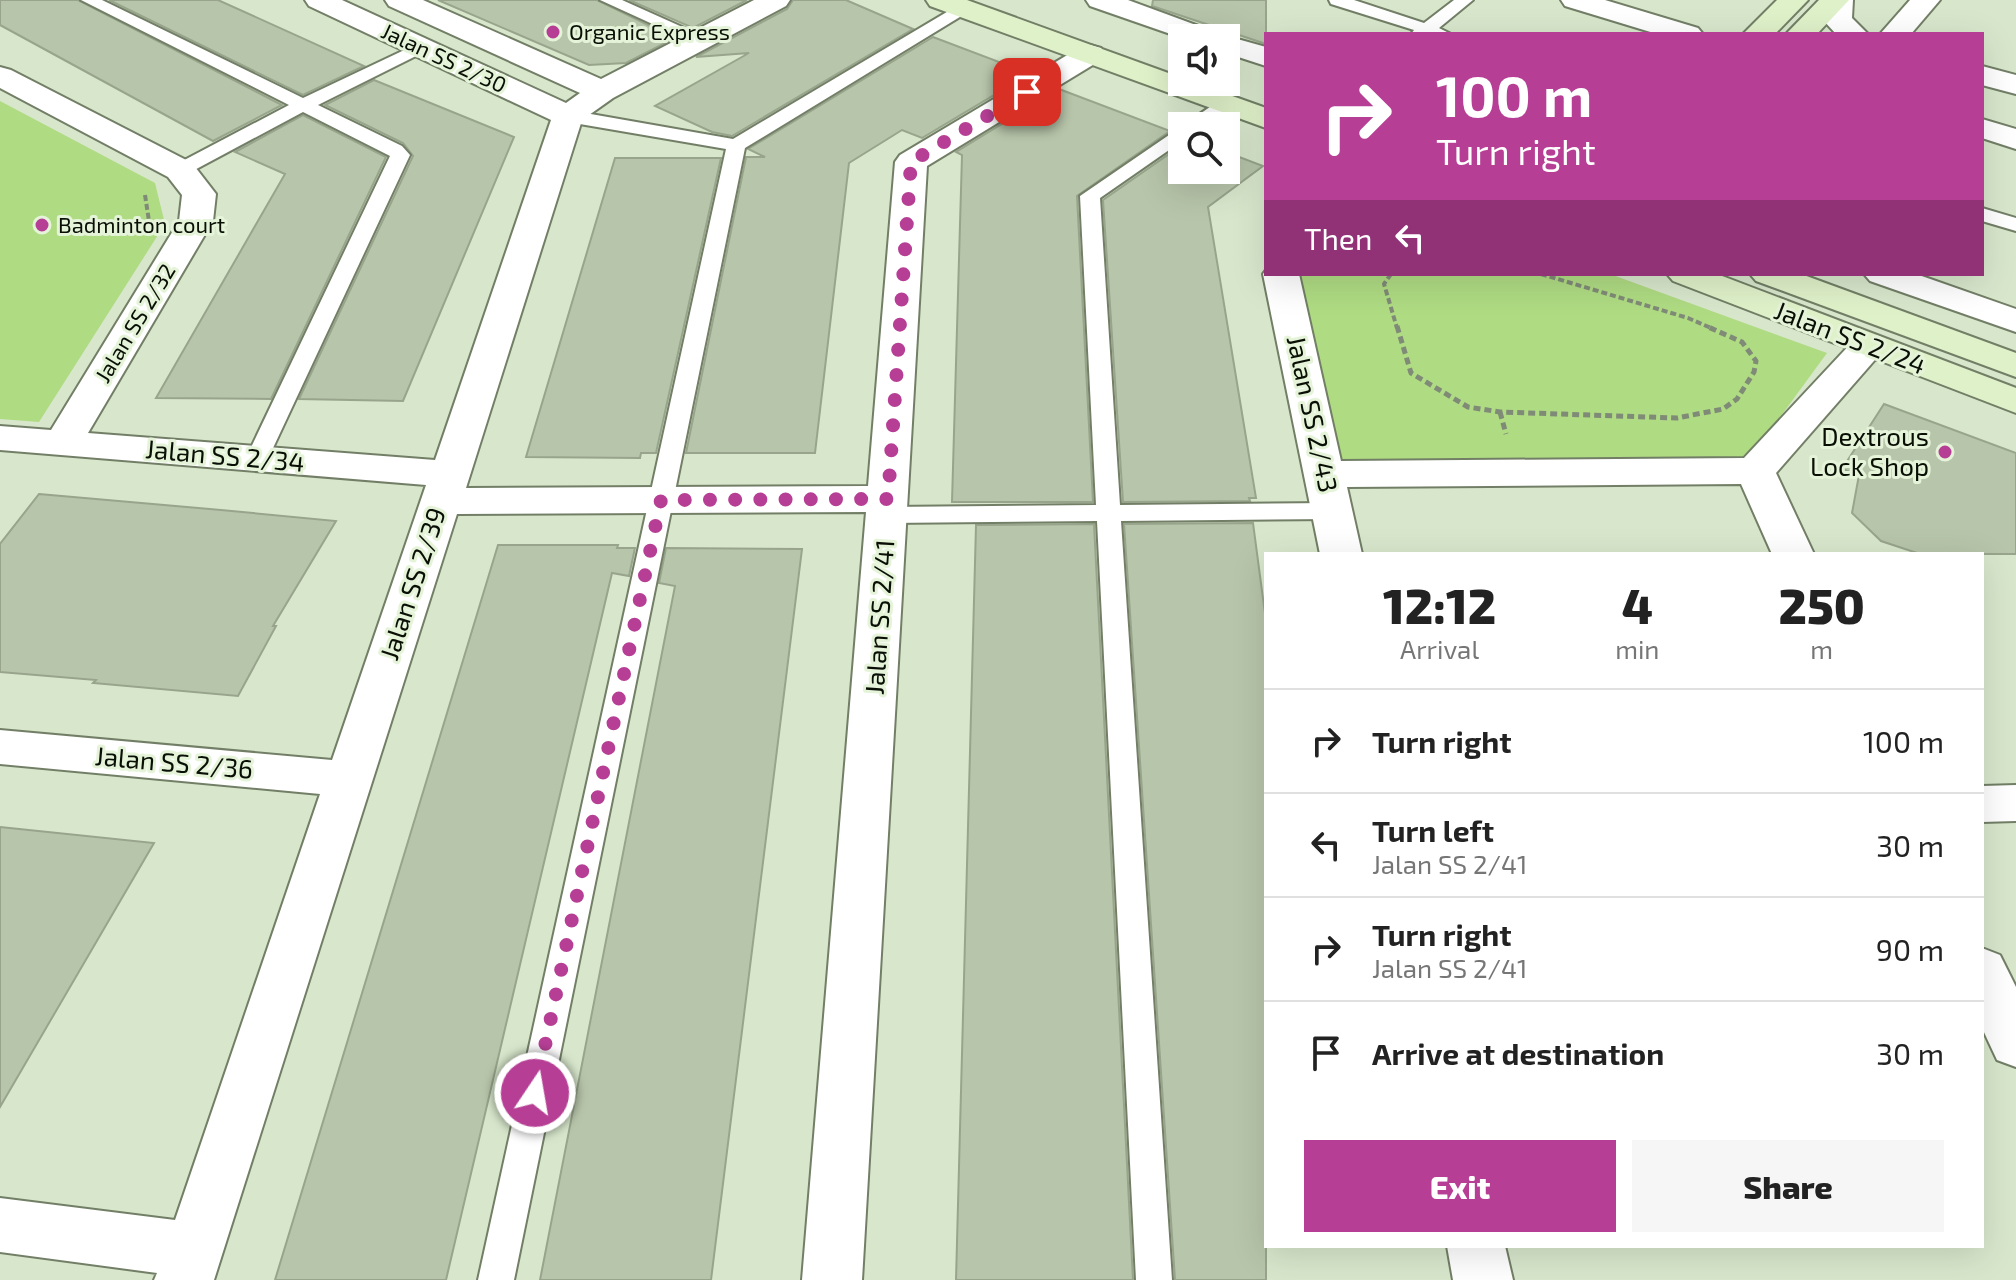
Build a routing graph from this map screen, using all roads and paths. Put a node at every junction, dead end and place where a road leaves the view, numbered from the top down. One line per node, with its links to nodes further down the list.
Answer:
1 (89, 0): 39 (lane)
2 (319, 0): 23 (street, Jalan SS 2/30)
3 (399, 0): 38 (street)
4 (608, 0): 22 (lane)
5 (776, 0): 22 (street)
6 (997, 0): 27 (main road)
7 (1100, 0): 15 (street)
8 (1337, 0): 16 (lane)
9 (1465, 0): 16 (lane)
10 (1575, 0): 17 (street)
11 (1792, 0): 18 (main road)
12 (1837, 0): 19 (main road); 20 (street)
13 (1926, 0): 21 (street)
14 (951, 4): 25 (main road); 45 (lane)
15 (1169, 24)
16 (1430, 32)
17 (1681, 32)
18 (1760, 32)
19 (1803, 32)
20 (1851, 32)
21 (1897, 32)
22 (700, 39): 38 (street)
23 (423, 48): 38 (street, Jalan SS 2/30); 39 (lane)
24 (1240, 48): 26 (street)
25 (1090, 54): 29 (main road); 68 (street, Jalan SS 2/41)
26 (1264, 56)
27 (1168, 61)
28 (0, 76): 46 (street)
29 (1168, 76)
30 (1984, 76): 31 (street)
31 (2016, 85)
32 (1984, 91): 37 (street)
33 (1240, 94): 36 (main road)
34 (1220, 96): 40 (lane)
35 (1230, 96): 41 (main road)
36 (1264, 96)
37 (2016, 100)
38 (585, 103): 45 (lane); 65 (street, Jalan SS 2/39)
39 (301, 106): 46 (lane); 63 (lane)
40 (1204, 112)
41 (1264, 118)
42 (1984, 129): 43 (street)
43 (2016, 139)
44 (1168, 142): 69 (lane)
45 (736, 145): 67 (lane)
46 (180, 170): 62 (street, Jalan SS 2/32)
47 (143, 187): 50 (path)
48 (1984, 215): 49 (lane)
49 (2016, 225)
50 (151, 229)
51 (1281, 276): 66 (street, Jalan SS 2/43)
52 (1390, 276): 53 (path)
53 (1548, 276)
54 (1690, 276): 58 (main road, Jalan SS 2/24)
55 (1773, 276): 59 (main road, Jalan SS 2/24)
56 (1888, 276): 57 (street)
57 (2016, 321)
58 (1869, 346): 60 (main road, Jalan SS 2/24); 64 (street)
59 (2016, 366)
60 (2016, 401)
61 (0, 438): 62 (street, Jalan SS 2/34)
62 (62, 443): 63 (street, Jalan SS 2/34)
63 (258, 458): 65 (street, Jalan SS 2/34)
64 (1755, 471): 66 (street); 71 (street)
65 (445, 488): 67 (street, Jalan SS 2/34); 73 (street, Jalan SS 2/39)
66 (1330, 493): 69 (lane); 70 (street, Jalan SS 2/43)
67 (661, 500): 68 (street, Jalan SS 2/34); 81 (lane)
68 (888, 507): 69 (lane); 82 (street, Jalan SS 2/41)
69 (1108, 513): 83 (lane)
70 (1341, 552)
71 (1792, 552)
72 (0, 747): 73 (street, Jalan SS 2/36)
73 (348, 779): 80 (street, Jalan SS 2/39)
74 (2016, 803): 75 (street)
75 (1984, 804)
76 (1984, 974): 77 (street)
77 (2016, 1044)
78 (0, 1225): 80 (street)
79 (1476, 1248): 84 (street)
80 (189, 1265)
81 (496, 1280)
82 (832, 1280)
83 (1154, 1280)
84 (1483, 1280)

